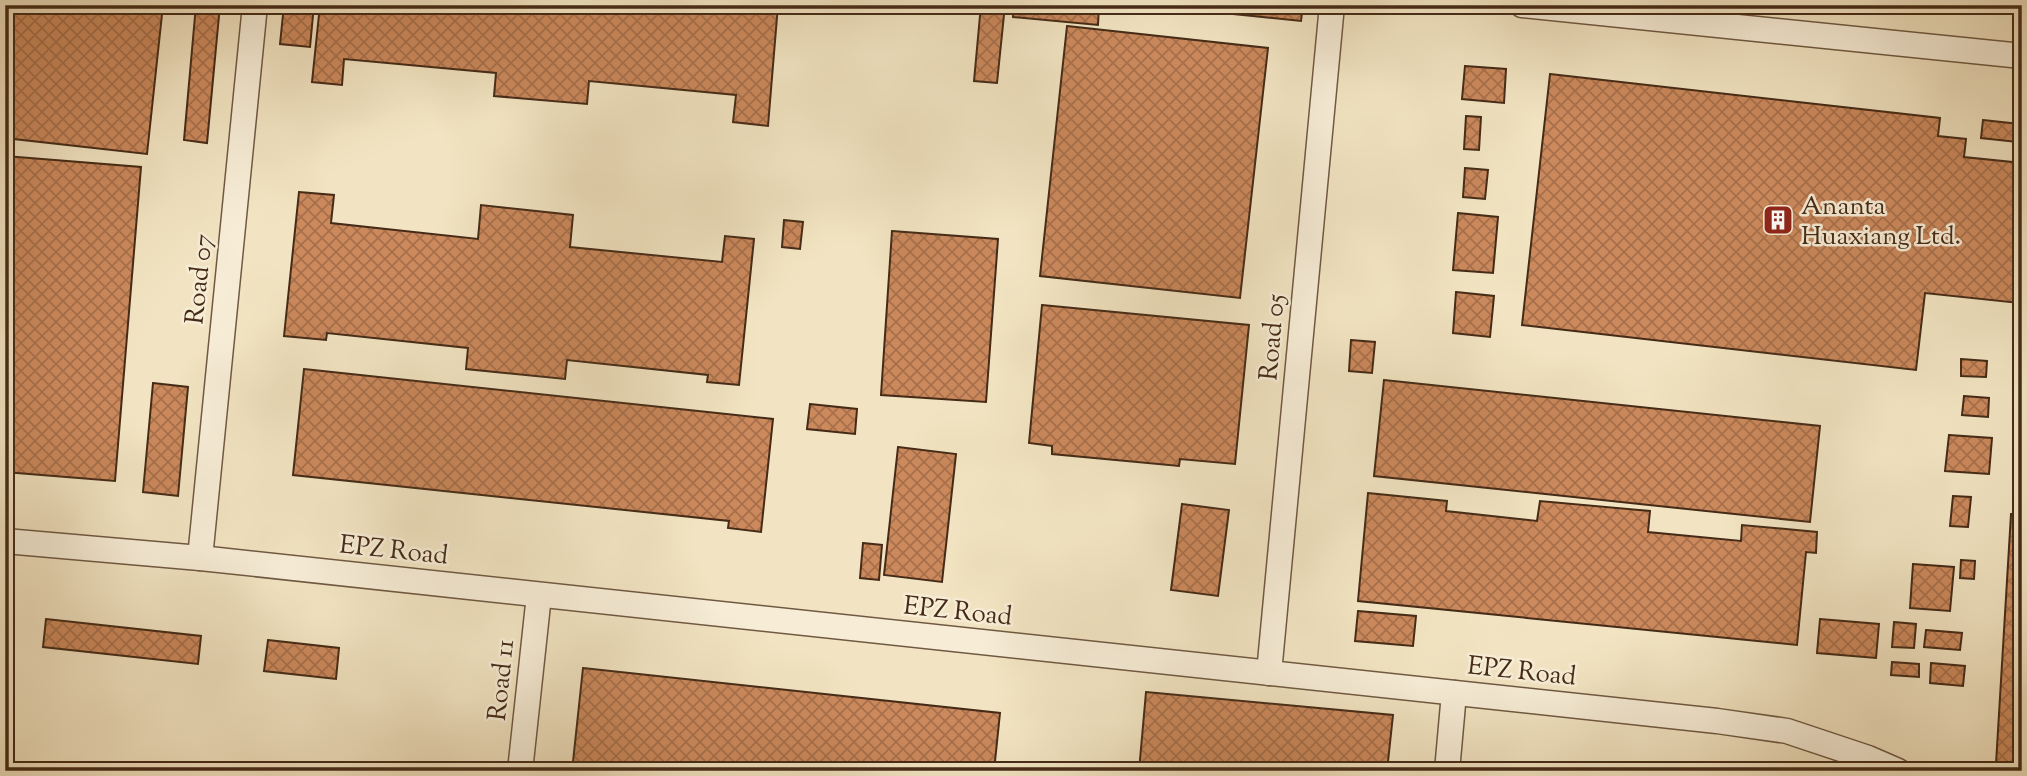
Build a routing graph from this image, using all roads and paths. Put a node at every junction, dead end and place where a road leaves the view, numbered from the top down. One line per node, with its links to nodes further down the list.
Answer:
1 (255, 5): 6 (street, Road 07)
2 (1332, 5): 8 (street, Road 05)
3 (1522, 5): 4 (street)
4 (2022, 56)
5 (5, 541): 6 (street, EPZ Road)
6 (200, 558): 7 (street, EPZ Road)
7 (539, 595): 8 (street, EPZ Road); 10 (street, Road 11)
8 (1269, 673): 9 (street, EPZ Road)
9 (1454, 693): 11 (street); 12 (street, EPZ Road)
10 (520, 771)
11 (1447, 771)
12 (1898, 771)

